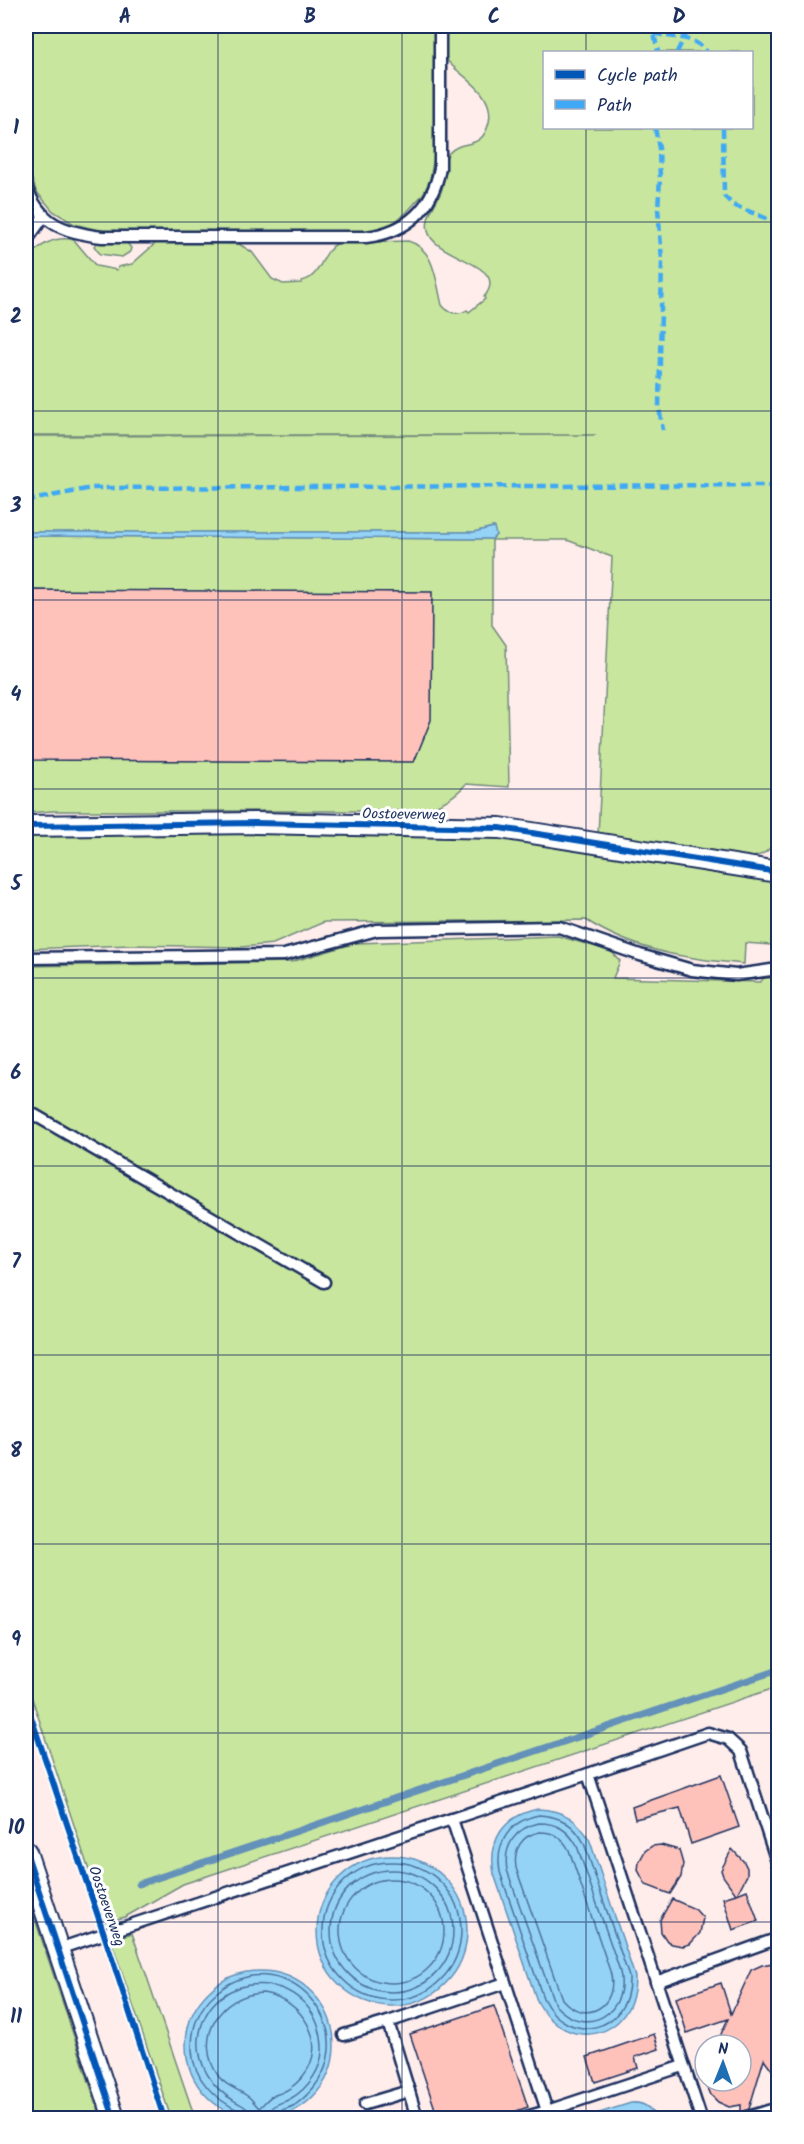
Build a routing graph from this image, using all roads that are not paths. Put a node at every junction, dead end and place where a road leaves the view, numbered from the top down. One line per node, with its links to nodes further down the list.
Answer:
1 (440, 26): 3 (lane)
2 (26, 186): 3 (lane)
3 (44, 216): 4 (lane)
4 (26, 241)
5 (26, 826): 6 (street, Oostoeverweg)
6 (778, 872)
7 (26, 958): 8 (lane)
8 (778, 969)
9 (26, 1110): 10 (lane)
10 (324, 1282)
11 (588, 1774): 12 (lane); 14 (lane); 17 (lane)
12 (452, 1819): 16 (lane); 18 (lane)
13 (26, 1852): 16 (street)
14 (778, 1865)
15 (778, 1937): 17 (lane)
16 (58, 1949): 26 (street)
17 (656, 1982): 21 (lane)
18 (505, 1983): 19 (lane); 25 (lane)
19 (388, 2022): 20 (lane); 22 (lane)
20 (344, 2035)
21 (683, 2066): 25 (lane); 29 (lane)
22 (409, 2091): 23 (lane); 27 (lane)
23 (365, 2104)
24 (778, 2108): 30 (lane)
25 (547, 2111): 28 (lane)
26 (114, 2118)
27 (417, 2118)
28 (523, 2118)
29 (701, 2118)
30 (745, 2118)

